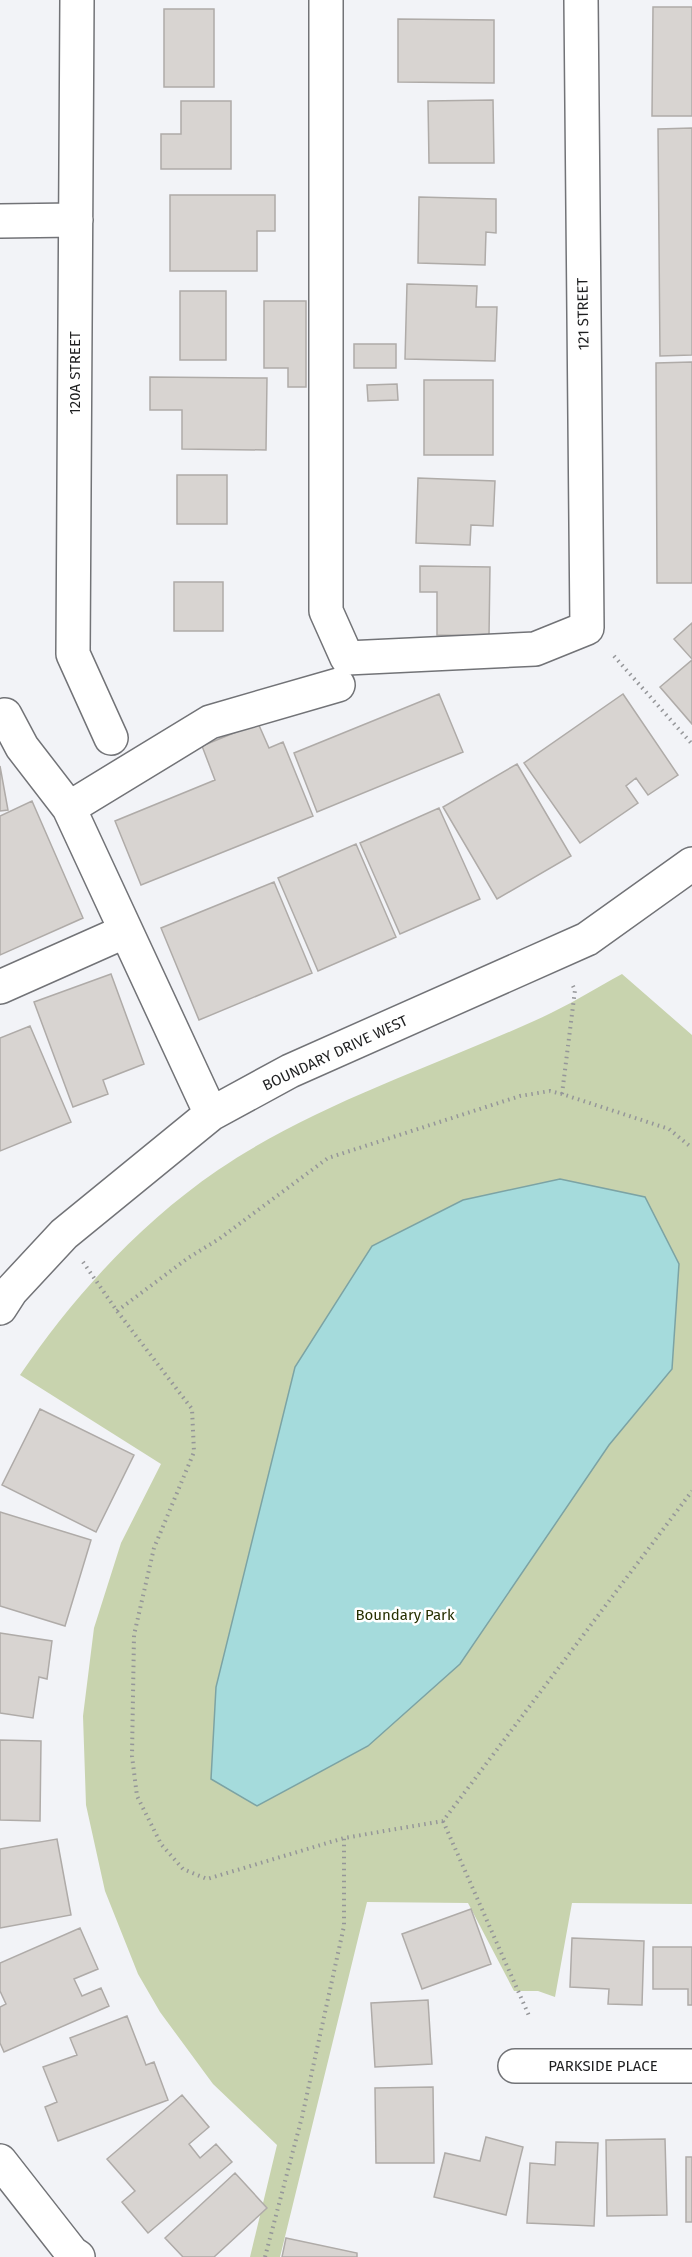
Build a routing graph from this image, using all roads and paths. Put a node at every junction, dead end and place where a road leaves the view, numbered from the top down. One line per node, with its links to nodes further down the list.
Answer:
1 (77, 0): 4 (street, 120A STREET)
2 (326, 0): 3 (street, 121 STREET)
3 (580, 0)
4 (76, 220): 5 (street); 9 (street, 120A STREET)
5 (0, 221)
6 (614, 656): 10 (path)
7 (338, 685): 11 (street)
8 (5, 715): 11 (street)
9 (111, 738)
10 (692, 744)
11 (69, 808): 13 (street)
12 (692, 864): 17 (street, BOUNDARY DRIVE WEST)
13 (126, 931): 15 (street); 17 (street)
14 (572, 984): 16 (path)
15 (0, 987)
16 (562, 1094): 18 (path); 21 (path)
17 (211, 1114): 20 (street, BOUNDARY DRIVE WEST)
18 (692, 1148)
19 (83, 1262): 21 (path)
20 (3, 1289)
21 (117, 1311): 24 (path)
22 (692, 1491): 23 (path)
23 (443, 1821): 24 (path); 25 (path)
24 (345, 1838): 30 (path)
25 (530, 2018)
26 (515, 2066): 27 (street, PARKSIDE PLACE)
27 (692, 2066)
28 (0, 2161): 29 (street)
29 (73, 2256)
30 (265, 2257)

